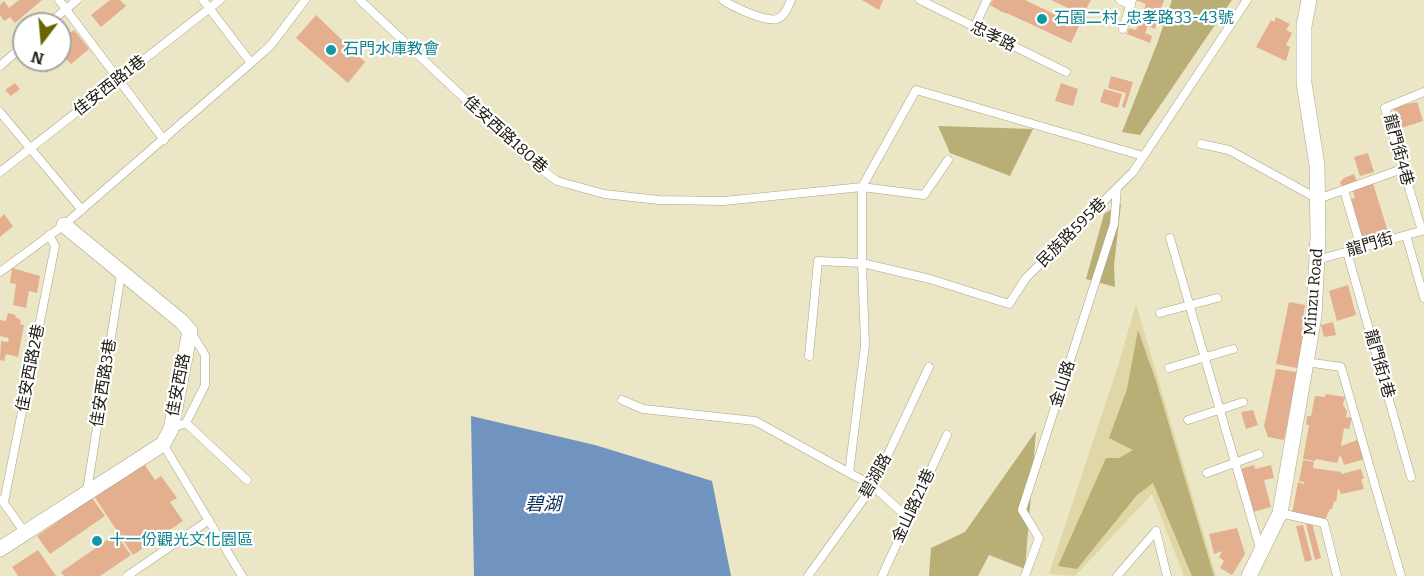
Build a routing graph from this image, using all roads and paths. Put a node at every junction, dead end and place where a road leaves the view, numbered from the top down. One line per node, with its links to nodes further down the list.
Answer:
1 (59, 0): 16 (lane)
2 (77, 0): 16 (lane)
3 (203, 0): 15 (lane)
4 (220, 0): 15 (lane, 佳安西路1巷)
5 (305, 0): 21 (lane)
6 (360, 0): 34 (lane, 佳安西路180巷)
7 (723, 0): 8 (lane)
8 (791, 0)
9 (920, 0): 18 (lane, 忠孝路)
10 (987, 0): 18 (lane)
11 (1120, 0): 14 (lane)
12 (1247, 0): 30 (lane, 民族路595巷)
13 (1309, 0): 37 (street, Minzu Road)
14 (1131, 3): 19 (lane)
15 (210, 8): 21 (lane); 24 (lane, 佳安西路1巷)
16 (66, 9): 17 (lane); 24 (lane)
17 (62, 12)
18 (974, 28): 23 (lane, 忠孝路)
19 (1123, 29)
20 (12, 56): 22 (lane)
21 (252, 63): 27 (lane)
22 (0, 66)
23 (1066, 72)
24 (118, 78): 27 (lane); 29 (lane, 佳安西路1巷)
25 (1424, 92): 32 (lane, 龍門街4巷)
26 (0, 112): 29 (lane)
27 (164, 140): 38 (lane)
28 (1200, 144): 37 (lane)
29 (30, 149): 33 (lane, 佳安西路1巷); 38 (lane)
30 (1143, 156): 34 (lane); 35 (lane, 民族路595巷)
31 (948, 160): 34 (lane, 佳安西路180巷)
32 (1402, 169): 36 (lane); 40 (lane, 龍門街4巷)
33 (0, 172)
34 (862, 187): 47 (lane)
35 (1117, 188): 47 (lane, 民族路595巷); 88 (lane, 金山路)
36 (1344, 190): 37 (lane); 44 (lane)
37 (1318, 199): 46 (street, Minzu Road)
38 (82, 210): 39 (lane)
39 (64, 225): 41 (lane); 49 (street, 佳安西路)
40 (1423, 230): 42 (lane, 龍門街)
41 (49, 235): 48 (lane); 77 (lane, 佳安西路2巷)
42 (1406, 235): 44 (lane, 龍門街); 51 (lane)
43 (1170, 238): 52 (lane)
44 (1361, 248): 45 (lane, 龍門街)
45 (1347, 252): 46 (lane, 龍門街); 73 (lane, 龍門街1巷)
46 (1317, 260): 58 (street, Minzu Road)
47 (861, 263): 56 (lane, 民族路595巷); 72 (lane)
48 (0, 272)
49 (122, 274): 54 (street, 佳安西路); 76 (lane, 佳安西路3巷)
50 (1217, 298): 52 (lane)
51 (1424, 298)
52 (1189, 305): 53 (lane); 57 (lane)
53 (1160, 313)
54 (190, 331): 65 (lane); 66 (street, 佳安西路)
55 (1233, 349): 57 (lane)
56 (809, 356)
57 (1204, 357): 60 (lane); 63 (lane)
58 (1306, 362): 78 (street, Minzu Road); 93 (lane)
59 (929, 367): 75 (lane, 碧湖路)
60 (1169, 368)
61 (622, 400): 72 (lane)
62 (1243, 402): 63 (lane)
63 (1220, 408): 64 (lane); 70 (lane)
64 (1188, 420)
65 (186, 423): 66 (lane); 74 (lane)
66 (171, 429): 68 (street, 佳安西路)
67 (947, 435): 79 (lane, 金山路21巷)
68 (163, 444): 76 (street, 佳安西路); 80 (lane)
69 (1259, 454): 70 (lane)
70 (1235, 463): 71 (lane); 83 (lane)
71 (1207, 472)
72 (849, 473): 75 (lane)
73 (1411, 477)
74 (247, 480)
75 (873, 486): 79 (lane); 86 (lane, 碧湖路)
76 (87, 492): 81 (street, 佳安西路)
77 (2, 500): 81 (lane)
78 (1281, 513): 83 (street, Minzu Road); 92 (lane)
79 (908, 518): 87 (lane, 金山路21巷)
80 (208, 520): 84 (lane); 85 (lane)
81 (25, 533): 82 (street, 佳安西路)
82 (0, 549)
83 (1262, 553): 91 (street, Minzu Road)
84 (127, 576)
85 (242, 576)
86 (808, 576)
87 (882, 576)
88 (1026, 576)
89 (1117, 576): 90 (lane)
90 (1167, 576)
91 (1249, 576)
92 (1337, 576)
93 (1401, 576)

